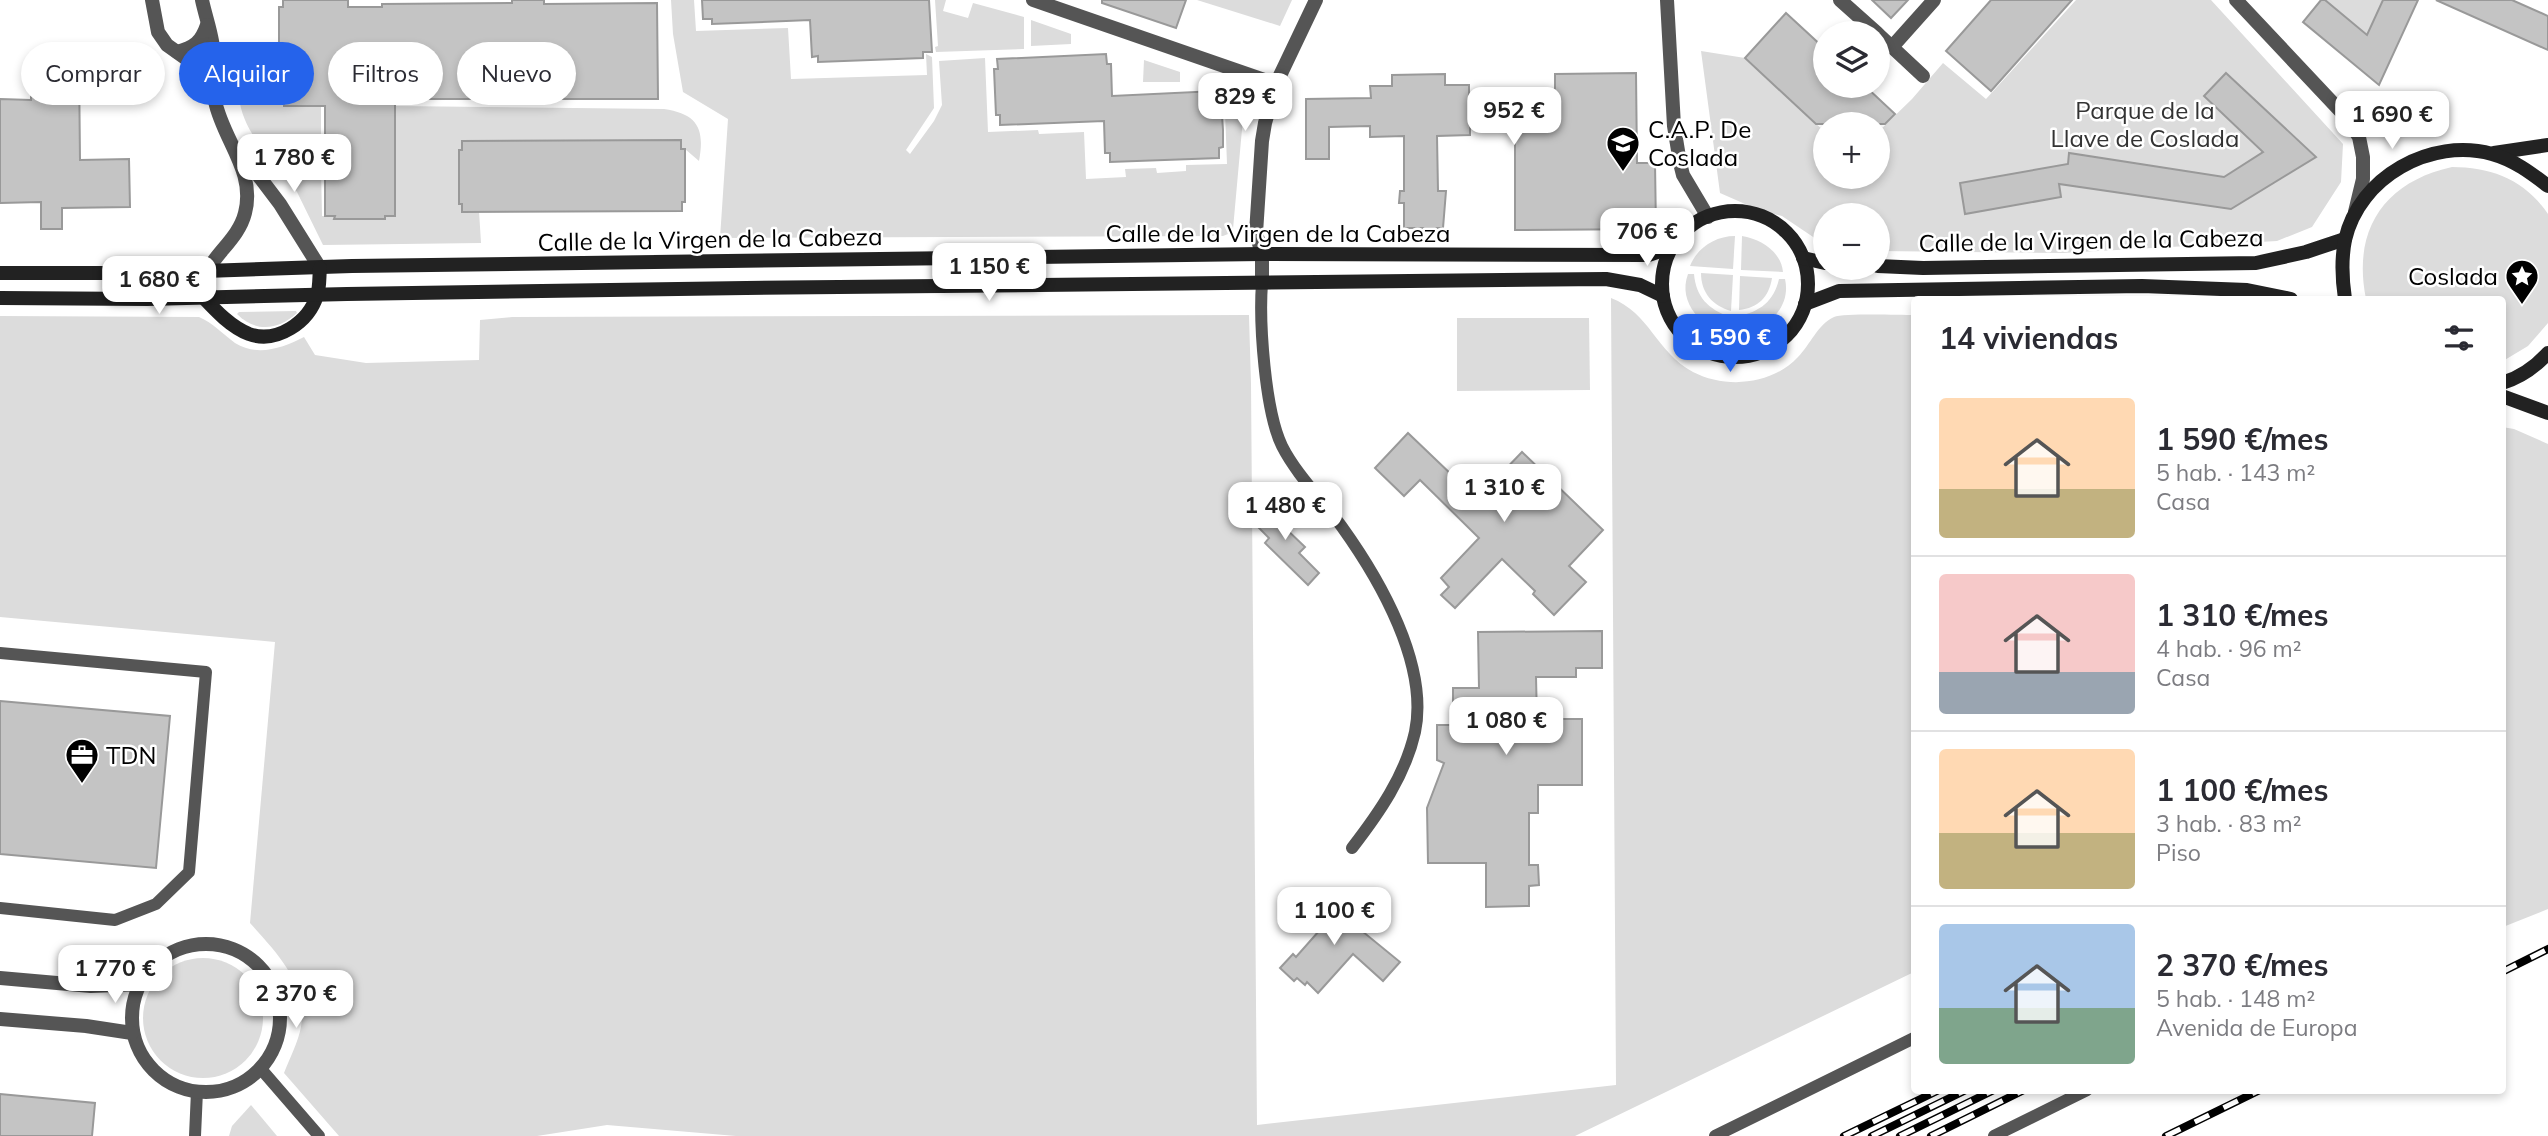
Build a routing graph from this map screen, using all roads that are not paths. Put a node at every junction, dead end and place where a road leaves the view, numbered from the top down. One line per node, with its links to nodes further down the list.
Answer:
1 (152, 0): 13 (street)
2 (202, 0): 10 (street)
3 (1034, 0): 15 (street)
4 (1316, 0): 15 (street)
5 (1667, 0): 22 (street)
6 (1840, 0): 9 (street)
7 (1934, 0): 12 (street)
8 (2236, 0): 21 (street)
9 (1863, 21)
10 (207, 25): 11 (street); 13 (street)
11 (211, 42)
12 (1892, 47): 14 (street)
13 (177, 52)
14 (1923, 76)
15 (1276, 84): 25 (street)
16 (216, 105): 18 (street)
17 (2548, 145): 19 (main road)
18 (234, 146): 29 (street); 30 (street)
19 (2492, 153): 20 (main road); 21 (main road)
20 (2548, 186)
21 (2354, 216): 23 (main road)
22 (1708, 217): 24 (main road); 26 (main road)
23 (2345, 239): 28 (main road, Calle de la Virgen de la Cabeza); 36 (main road)
24 (1672, 247): 25 (main road, Calle de la Virgen de la Cabeza); 34 (main road)
25 (1262, 254): 29 (main road, Calle de la Virgen de la Cabeza); 32 (street)
26 (1803, 258): 27 (main road); 39 (main road)
27 (1813, 260)
28 (1890, 266)
29 (320, 268): 30 (main road, Calle de la Virgen de la Cabeza); 33 (main road)
30 (206, 271): 31 (main road, Calle de la Virgen de la Cabeza)
31 (0, 273)
32 (1262, 284): 33 (main road, Calle de la Virgen de la Cabeza); 34 (main road, Calle de la Virgen de la Cabeza); 45 (lane)
33 (318, 295): 37 (main road, Calle de la Virgen de la Cabeza); 37 (main road)
34 (1664, 296): 39 (main road)
35 (2276, 296): 39 (main road, Calle de la Virgen de la Cabeza)
36 (2345, 296)
37 (203, 297): 38 (main road, Calle de la Virgen de la Cabeza)
38 (0, 298)
39 (1805, 304)
40 (2548, 353): 41 (main road)
41 (2506, 382)
42 (2506, 397): 43 (main road)
43 (2548, 413)
44 (0, 653): 46 (lane)
45 (1352, 848)
46 (0, 908)
47 (0, 978): 48 (street)
48 (140, 984): 50 (street); 52 (street)
49 (0, 1019): 50 (street)
50 (132, 1033): 53 (street)
51 (1911, 1039): 57 (lane)
52 (261, 1069): 53 (street); 56 (lane)
53 (197, 1091): 55 (lane)
54 (2079, 1094): 58 (lane)
55 (195, 1136)
56 (319, 1136)
57 (1715, 1136)
58 (1994, 1136)

